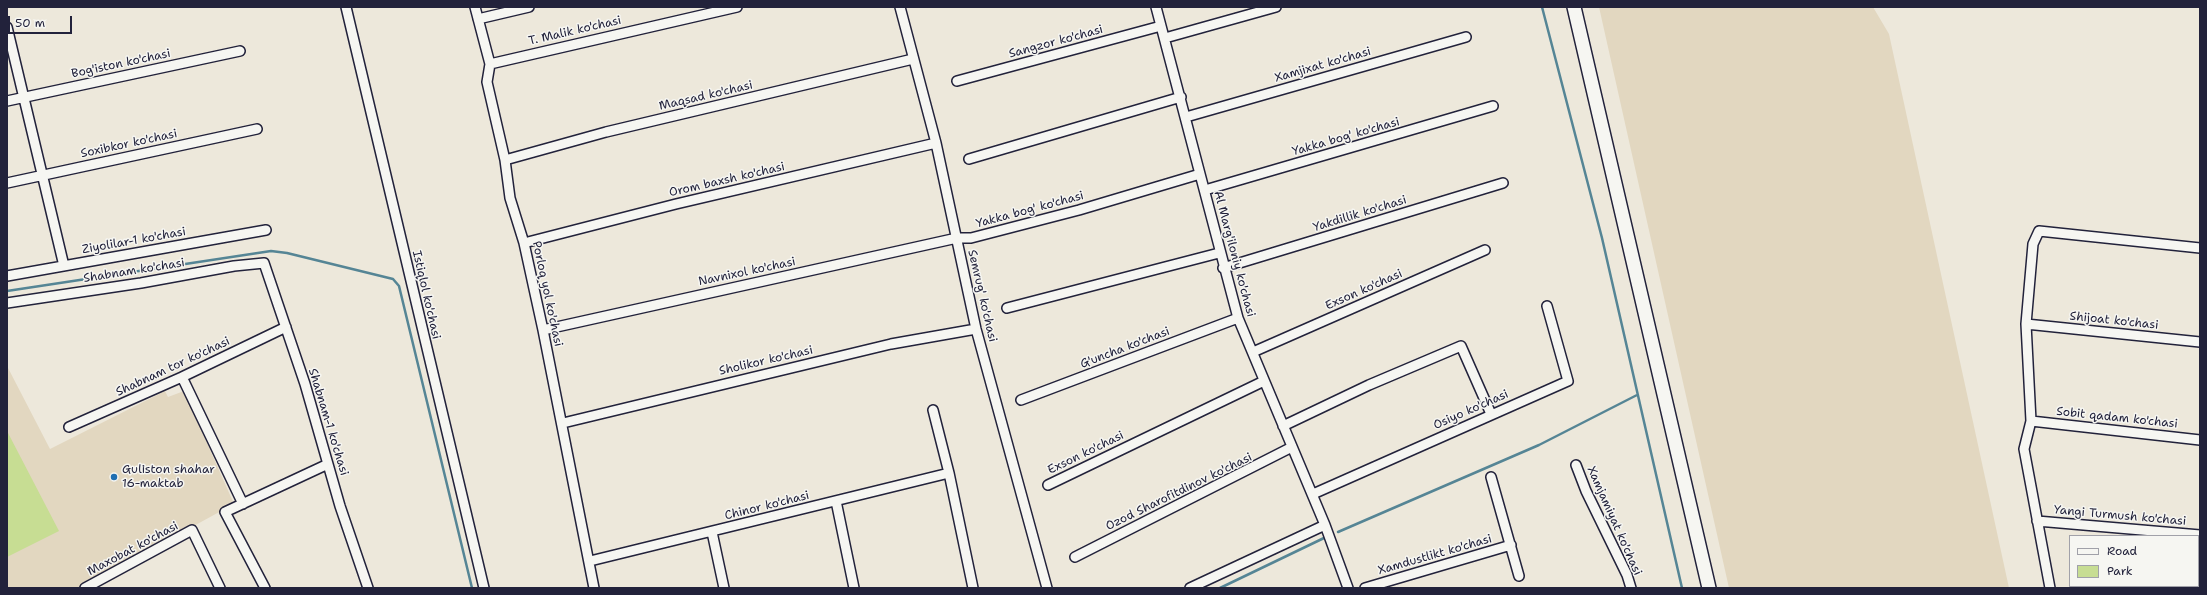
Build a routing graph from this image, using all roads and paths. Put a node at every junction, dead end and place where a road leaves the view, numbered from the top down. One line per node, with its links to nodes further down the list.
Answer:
1 (346, 7): 83 (street, Istiqlol ko'chasi)
2 (475, 7): 9 (street, Porloq yol ko'chasi)
3 (529, 7): 9 (street)
4 (737, 7): 16 (street, T. Malik ko'chasi)
5 (900, 7): 15 (street, Semrug' ko'chasi)
6 (1156, 7): 10 (street, Al Marg'iloniy ko'chasi)
7 (1276, 7): 13 (street)
8 (1574, 7): 93 (main road)
9 (478, 19): 16 (street, Porloq yol ko'chasi)
10 (1161, 26): 13 (street, Al Marg'iloniy ko'chasi); 17 (street, Sangzor ko'chasi)
11 (7, 27): 19 (street)
12 (1466, 36): 22 (street, Xamjixat ko'chasi)
13 (1165, 38): 18 (street, Al Marg'iloniy ko'chasi)
14 (240, 51): 19 (street, Bog'iston ko'chasi)
15 (913, 59): 24 (street, Semrug' ko'chasi); 26 (street, Maqsad ko'chasi)
16 (490, 64): 26 (street, Porloq yol ko'chasi)
17 (958, 81)
18 (1181, 97): 22 (street, Al Marg'iloniy ko'chasi); 25 (street)
19 (24, 98): 20 (street, Bog'iston ko'chasi); 28 (street)
20 (7, 101)
21 (1493, 106): 31 (street, Yakka bog' ko'chasi)
22 (1186, 117): 27 (street, Al Marg'iloniy ko'chasi)
23 (257, 129): 28 (street, Soxibkor ko'chasi)
24 (936, 143): 33 (street, Semrug' ko'chasi); 34 (street, Orom baxsh ko'chasi)
25 (969, 158)
26 (505, 160): 34 (street, Porloq yol ko'chasi)
27 (1200, 174): 31 (street, Al Marg'iloniy ko'chasi); 33 (street, Yakka bog' ko'chasi)
28 (42, 175): 29 (street, Soxibkor ko'chasi); 39 (street)
29 (7, 183)
30 (1503, 183): 40 (street, Yakdillik ko'chasi)
31 (1205, 190): 37 (street, Al Marg'iloniy ko'chasi)
32 (266, 230): 39 (street, Ziyolilar-1 ko'chasi)
33 (957, 238): 48 (street, Semrug' ko'chasi); 49 (street, Navnixol ko'chasi)
34 (524, 243): 49 (street, Porloq yol ko'chasi)
35 (2200, 248): 46 (street)
36 (1485, 250): 51 (street, Exson ko'chasi)
37 (1219, 253): 40 (street, Al Marg'iloniy ko'chasi); 44 (street)
38 (264, 263): 42 (street, Shabnam ko'chasi); 47 (street, Shabnam-1 ko'chasi)
39 (64, 266): 41 (street, Ziyolilar-1 ko'chasi)
40 (1223, 268): 45 (street, Al Marg'iloniy ko'chasi)
41 (7, 276)
42 (7, 303)
43 (1547, 306): 56 (street, Osiyo ko'chasi)
44 (1007, 308)
45 (1238, 318): 51 (street, Al Marg'iloniy ko'chasi); 54 (street, G'uncha ko'chasi)
46 (2026, 324): 50 (street, Shijoat ko'chasi); 57 (street)
47 (286, 327): 52 (street, Shabnam tor ko'chasi); 63 (street, Shabnam-1 ko'chasi)
48 (976, 329): 58 (street, Sholikor ko'chasi); 88 (street, Semrug' ko'chasi)
49 (543, 330): 58 (street, Porloq yol ko'chasi)
50 (2200, 342)
51 (1253, 352): 53 (street, Al Marg'iloniy ko'chasi)
52 (182, 377): 60 (street, Shabnam tor ko'chasi); 70 (street)
53 (1264, 381): 59 (street, Al Marg'iloniy ko'chasi); 67 (street, Exson ko'chasi)
54 (1021, 400)
55 (933, 410): 65 (street)
56 (1491, 414): 59 (street); 68 (street, Osiyo ko'chasi)
57 (2031, 421): 61 (street, Sobit qadam ko'chasi); 71 (street)
58 (563, 423): 77 (street, Porloq yol ko'chasi)
59 (1283, 426): 62 (street, Al Marg'iloniy ko'chasi)
60 (69, 427)
61 (2200, 440)
62 (1292, 447): 68 (street, Al Marg'iloniy ko'chasi); 76 (street, Ozod Sharofitdinov ko'chasi)
63 (328, 464): 70 (street); 82 (street, Shabnam-1 ko'chasi)
64 (1576, 464): 92 (street, Xamjamiyat ko'chasi)
65 (949, 474): 69 (street, Chinor ko'chasi); 87 (street)
66 (1491, 477): 75 (street, Xamdustlikt ko'chasi)
67 (1048, 485)
68 (1313, 494): 72 (street, Al Marg'iloniy ko'chasi)
69 (836, 501): 73 (street, Chinor ko'chasi); 86 (street)
70 (243, 504): 81 (street)
71 (2037, 520): 74 (street, Yangi Turmush ko'chasi); 94 (street)
72 (1326, 525): 89 (street); 90 (street, Al Marg'iloniy ko'chasi)
73 (712, 532): 77 (street, Chinor ko'chasi); 85 (street)
74 (2200, 535)
75 (1512, 545): 78 (street, Xamdustlikt ko'chasi); 91 (street, Xamdustlikt ko'chasi)
76 (1075, 557)
77 (590, 561): 84 (street, Porloq yol ko'chasi)
78 (1519, 576)
79 (85, 588): 80 (street, Maxobat ko'chasi)
80 (220, 588)
81 (265, 588)
82 (368, 588)
83 (484, 588)
84 (594, 588)
85 (724, 588)
86 (854, 588)
87 (973, 588)
88 (1047, 588)
89 (1190, 588)
90 (1348, 588)
91 (1365, 588)
92 (1631, 588)
93 (1709, 588)
94 (2050, 588)

